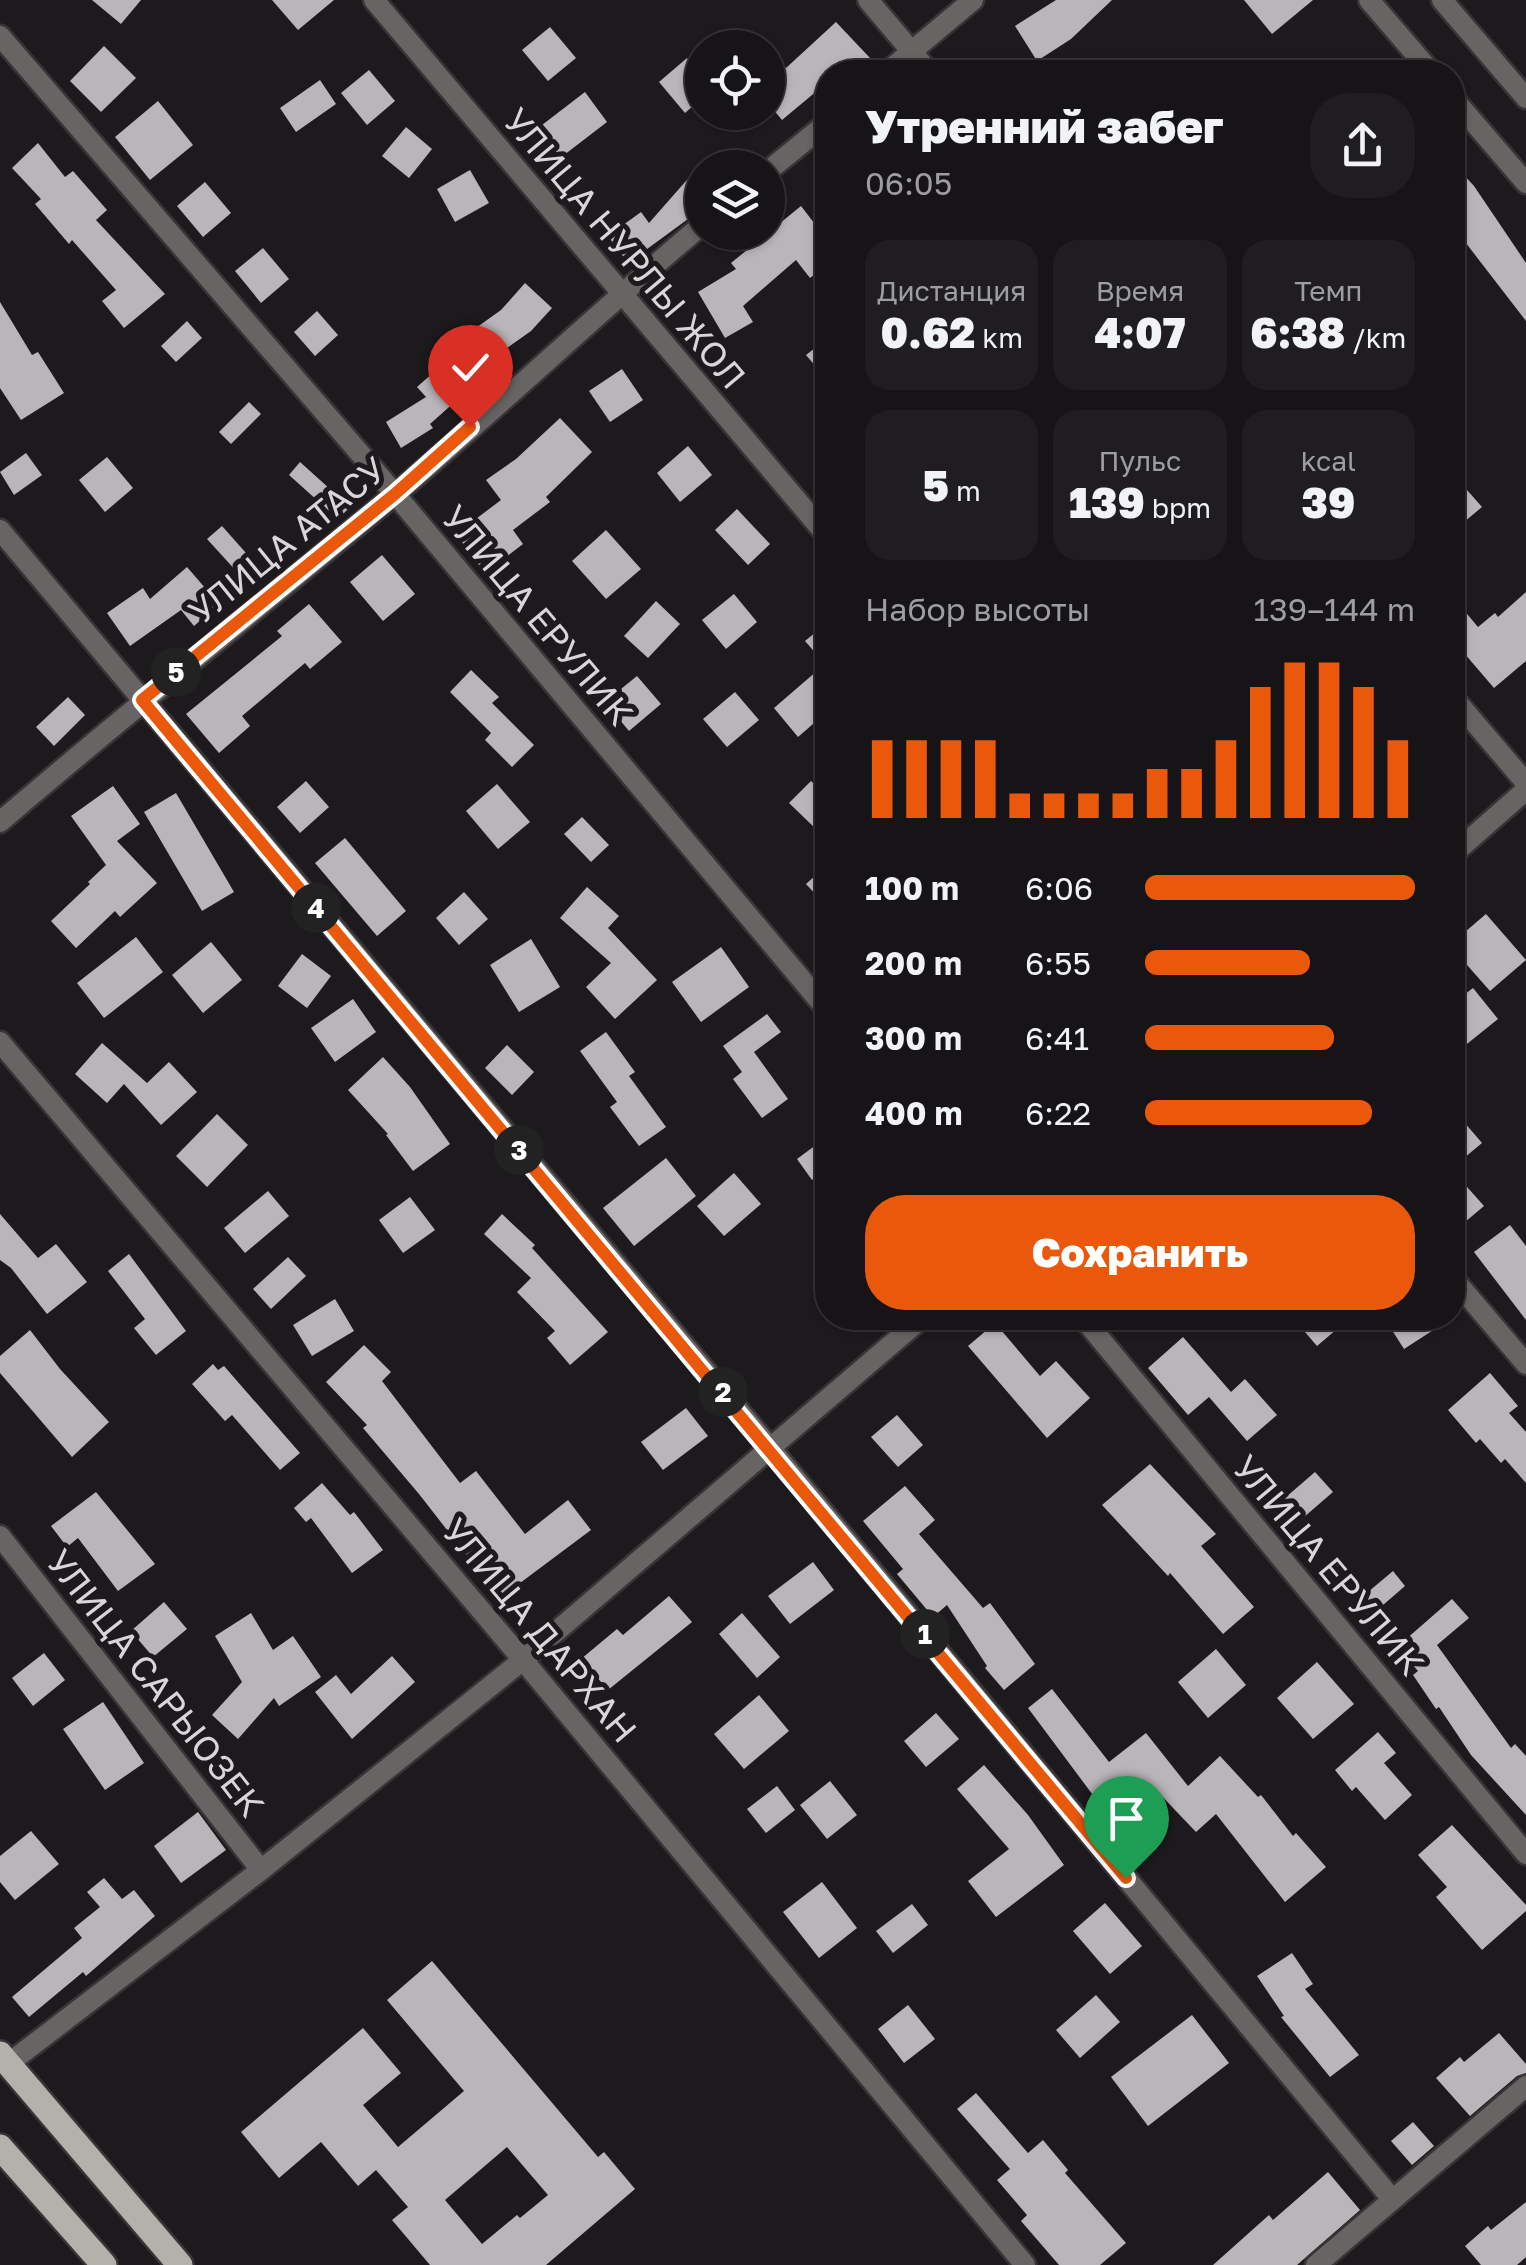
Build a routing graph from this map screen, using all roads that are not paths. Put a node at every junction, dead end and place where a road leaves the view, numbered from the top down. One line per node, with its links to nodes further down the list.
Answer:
1 (374, 0): 17 (street, УЛИЦА НУРЛЫ ЖОЛ)
2 (868, 0): 7 (street)
3 (973, 0): 7 (street)
4 (1369, 0): 10 (street)
5 (1442, 0): 11 (street)
6 (0, 36): 18 (street, УЛИЦА ЕРУЛИК)
7 (912, 52): 8 (street); 9 (street)
8 (902, 60)
9 (919, 60)
10 (1421, 60)
11 (1526, 98)
12 (1465, 113): 15 (street)
13 (815, 133): 14 (street)
14 (785, 157)
15 (1526, 183)
16 (685, 239): 17 (street, УЛИЦА АТАСУ)
17 (620, 293): 18 (street, УЛИЦА АТАСУ); 19 (street, УЛИЦА НУРЛЫ ЖОЛ)
18 (395, 494): 21 (street, УЛИЦА АТАСУ); 26 (street, УЛИЦА ЕРУЛИК)
19 (815, 522)
20 (0, 530): 21 (street)
21 (142, 700): 24 (street, УЛИЦА АТАСУ); 32 (street)
22 (1465, 712): 23 (street)
23 (1526, 786): 25 (street)
24 (0, 822)
25 (1465, 843)
26 (815, 995)
27 (0, 1042): 34 (street, УЛИЦА ДАРХАН)
28 (1465, 1291): 31 (street)
29 (908, 1330): 32 (street)
30 (1093, 1330): 35 (street, УЛИЦА ЕРУЛИК)
31 (1526, 1364)
32 (771, 1449): 34 (street); 40 (street)
33 (0, 1536): 36 (street, УЛИЦА САРЫОЗЕК)
34 (523, 1660): 36 (street); 43 (street, УЛИЦА ДАРХАН)
35 (1526, 1854)
36 (261, 1870): 37 (street)
37 (4, 2059): 42 (main road)
38 (1526, 2086): 40 (street)
39 (0, 2147): 41 (main road)
40 (1392, 2198): 44 (street)
41 (104, 2265)
42 (180, 2265)
43 (1025, 2265)
44 (1316, 2265)

